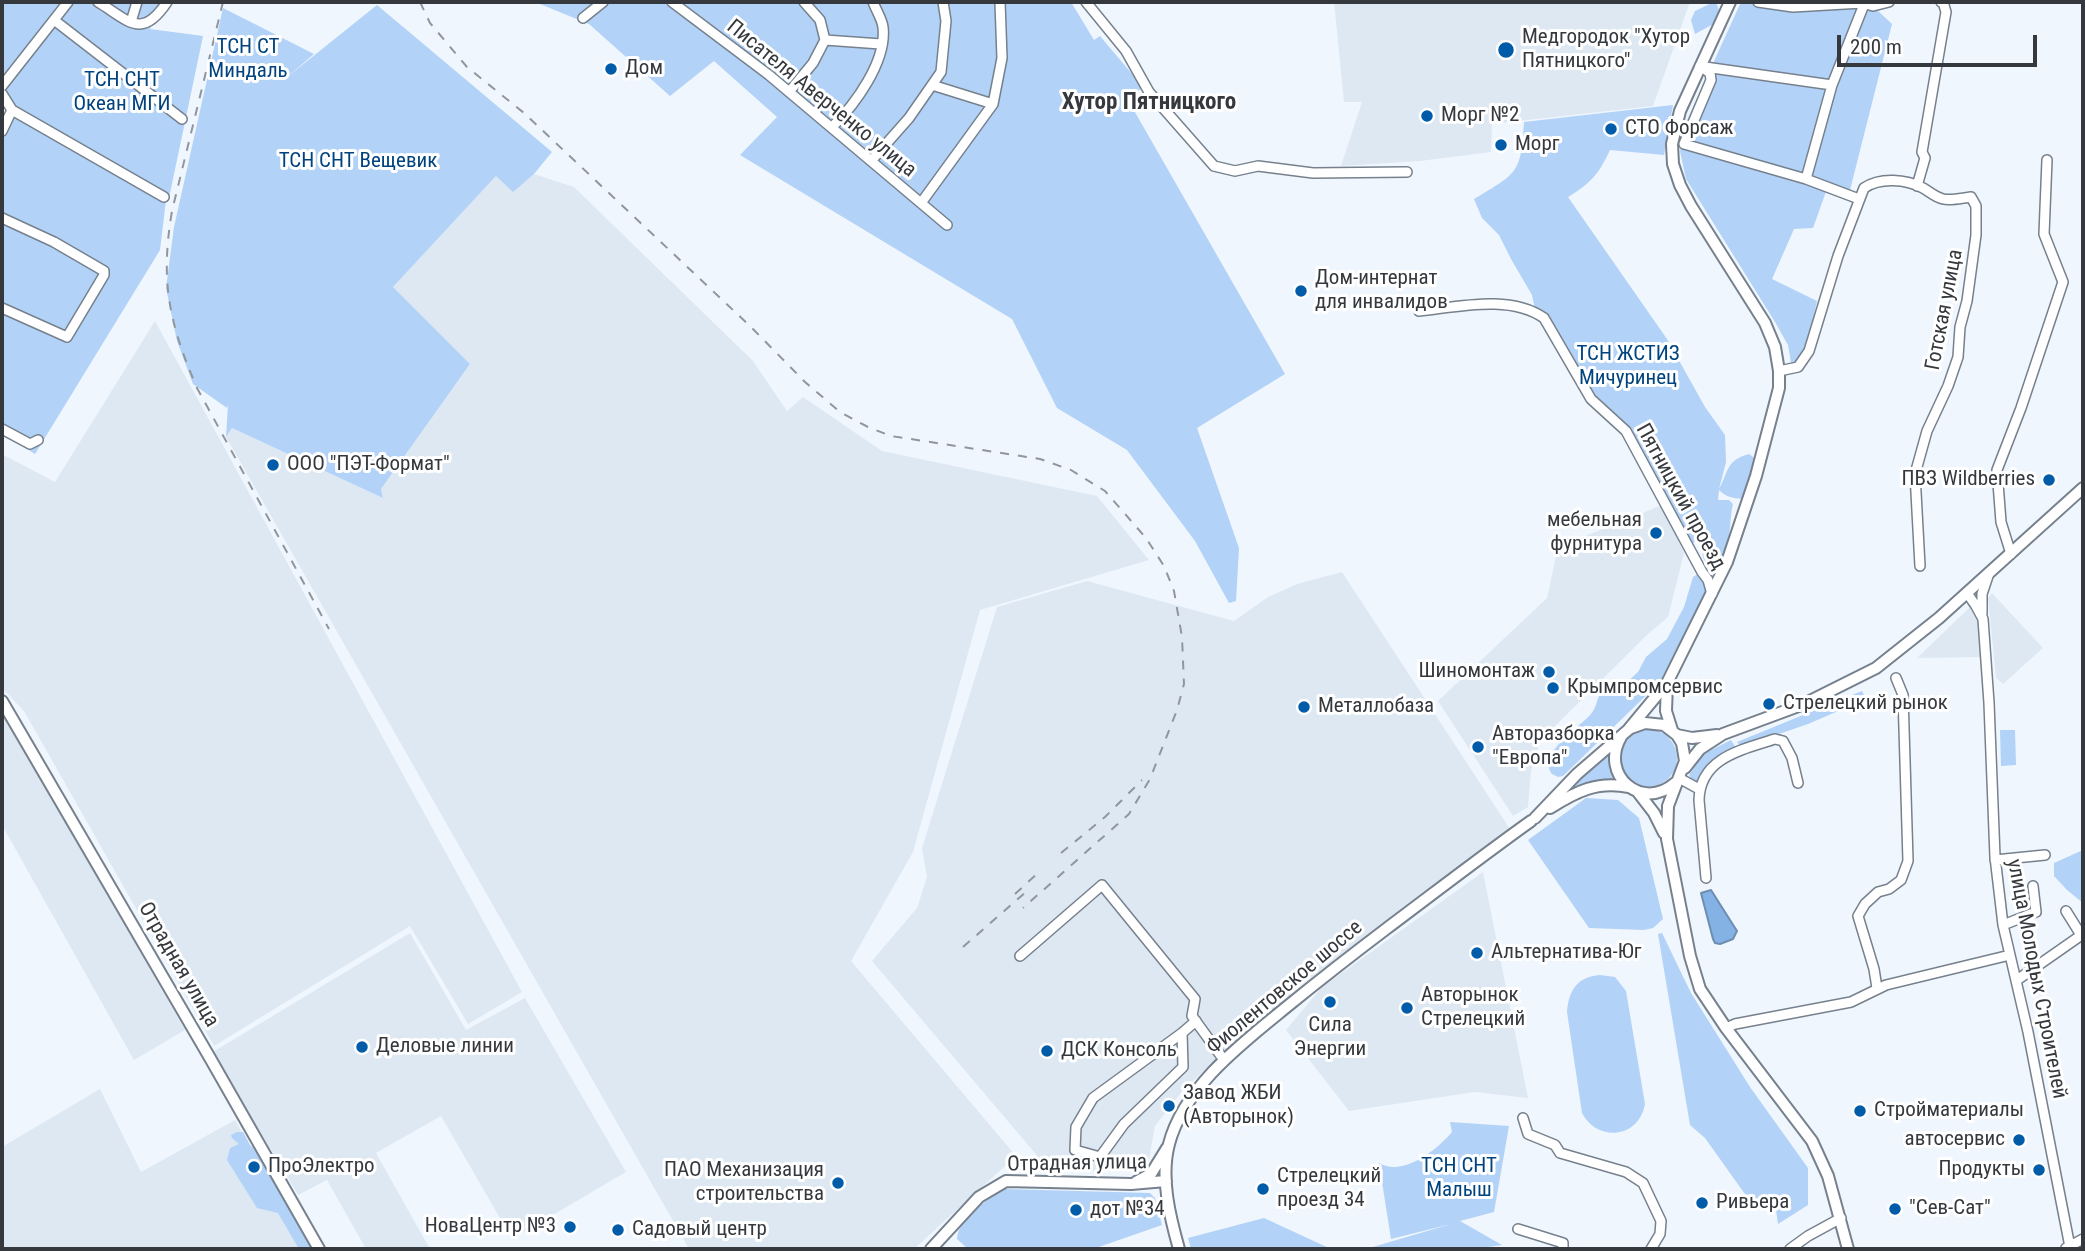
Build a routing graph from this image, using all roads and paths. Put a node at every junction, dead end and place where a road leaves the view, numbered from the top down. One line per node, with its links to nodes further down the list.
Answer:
1 (68, 2): 18 (street)
2 (98, 2): 19 (street)
3 (137, 2): 19 (street)
4 (167, 2): 19 (street)
5 (603, 2): 17 (street)
6 (672, 2): 26 (street, Писателя Аверченко улица)
7 (804, 2): 20 (street)
8 (873, 2): 21 (street)
9 (943, 2): 23 (street)
10 (999, 2): 28 (street)
11 (1086, 2): 35 (street)
12 (1730, 2): 22 (main road, Фиолентовское шоссе)
13 (1758, 2): 16 (street)
14 (1889, 2): 16 (street)
15 (1941, 2): 37 (street)
16 (1865, 3): 24 (street)
17 (583, 18)
18 (54, 20): 25 (street); 30 (street)
19 (131, 22)
20 (825, 40): 21 (street); 26 (street)
21 (881, 44): 31 (street)
22 (1700, 66): 24 (street); 36 (street); 45 (main road, Фиолентовское шоссе)
23 (932, 85): 28 (street); 34 (street)
24 (1832, 85): 36 (street)
25 (2, 86)
26 (789, 92): 31 (street, Писателя Аверченко улица)
27 (2, 94): 29 (street)
28 (993, 104): 40 (street)
29 (12, 110): 32 (street); 38 (street)
30 (182, 118)
31 (832, 127): 34 (street, Писателя Аверченко улица)
32 (2, 131)
33 (2047, 160): 49 (street)
34 (871, 161): 40 (street, Писателя Аверченко улица)
35 (1407, 172)
36 (1805, 179): 39 (street)
37 (1917, 186): 39 (street, Готская улица); 50 (street, Готская улица)
38 (164, 197)
39 (1859, 199): 45 (street)
40 (921, 203): 42 (street, Писателя Аверченко улица)
41 (2, 218): 43 (street)
42 (947, 225)
43 (2, 308)
44 (1419, 311): 53 (street, Пятницкий проезд)
45 (1779, 371): 53 (main road, Фиолентовское шоссе)
46 (2, 429): 47 (street)
47 (38, 440)
48 (2083, 488): 49 (main road)
49 (2011, 554): 51 (main road)
50 (1920, 566)
51 (1990, 573): 52 (main road); 54 (street)
52 (1967, 593): 54 (street, улица Молодых Строителей); 60 (main road)
53 (1712, 594): 56 (main road, Фиолентовское шоссе)
54 (1983, 619): 68 (street, улица Молодых Строителей)
55 (1896, 678): 77 (street)
56 (1667, 683): 58 (main road, Фиолентовское шоссе); 59 (main road, Фиолентовское шоссе)
57 (2, 701): 91 (main road, Отрадная улица)
58 (1625, 733): 59 (main road, Фиолентовское шоссе); 63 (main road, Фиолентовское шоссе); 65 (main road, Фиолентовское шоссе)
59 (1674, 733): 60 (main road); 61 (main road, Фиолентовское шоссе)
60 (1723, 734): 61 (main road)
61 (1681, 774): 63 (main road, Фиолентовское шоссе); 64 (street); 66 (main road, Фиолентовское шоссе)
62 (1798, 783): 64 (street)
63 (1633, 789): 65 (main road, Фиолентовское шоссе); 66 (main road, Фиолентовское шоссе)
64 (1699, 789): 69 (street)
65 (1533, 819): 81 (main road, Фиолентовское шоссе)
66 (1667, 839): 79 (main road, Фиолентовское шоссе)
67 (2045, 855): 68 (street)
68 (1995, 860): 72 (street, улица Молодых Строителей)
69 (1706, 878)
70 (2034, 886): 72 (street)
71 (2066, 911): 73 (street)
72 (2003, 925): 75 (street, улица Молодых Строителей)
73 (2082, 934): 76 (street)
74 (1020, 956): 78 (street)
75 (2010, 956): 76 (street, улица Молодых Строителей); 77 (street)
76 (2017, 980): 90 (street, улица Молодых Строителей)
77 (1877, 988): 79 (street)
78 (1196, 1021): 80 (street); 81 (street)
79 (1726, 1028): 87 (main road, Фиолентовское шоссе)
80 (1182, 1033): 80 (street)
81 (1224, 1060): 83 (main road, Фиолентовское шоссе)
82 (1523, 1118): 95 (street)
83 (1168, 1146): 84 (main road, Фиолентовское шоссе); 85 (main road)
84 (1166, 1181): 85 (main road, Отрадная улица); 86 (main road, Фиолентовское шоссе)
85 (1131, 1184): 86 (main road); 92 (main road, Отрадная улица)
86 (1168, 1202): 93 (main road, Фиолентовское шоссе)
87 (1841, 1218): 96 (street); 97 (main road, Фиолентовское шоссе)
88 (1518, 1229): 94 (street)
89 (2083, 1239): 90 (street)
90 (2067, 1248)
91 (319, 1249)
92 (931, 1249)
93 (1180, 1249)
94 (1563, 1249)
95 (1651, 1249)
96 (1790, 1249)
97 (1847, 1249)

